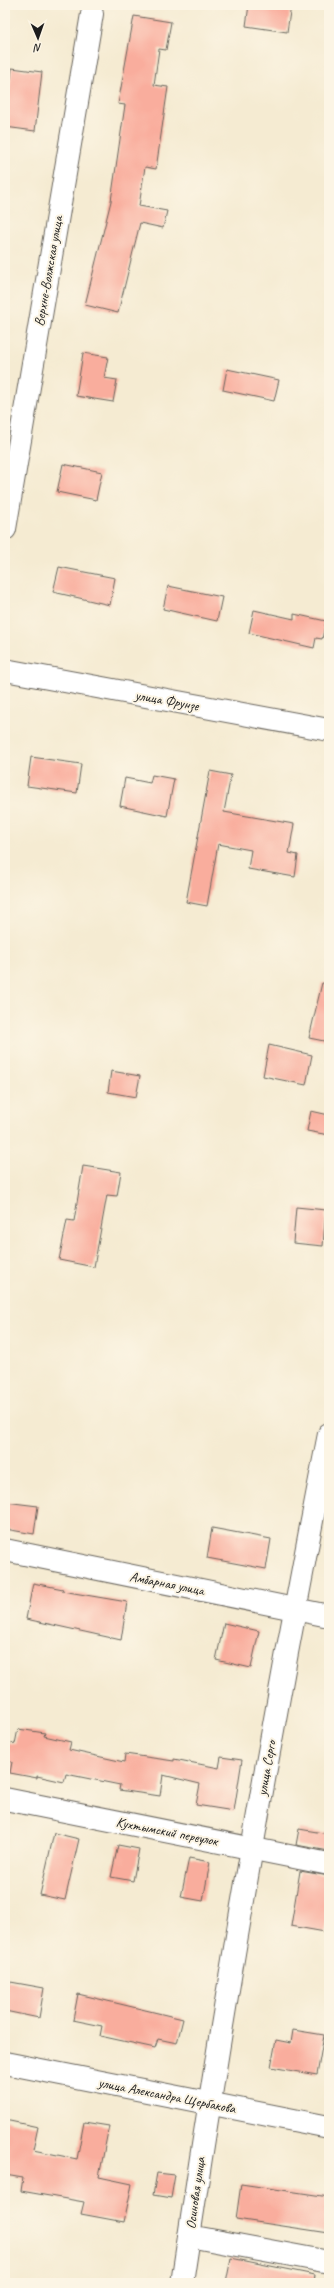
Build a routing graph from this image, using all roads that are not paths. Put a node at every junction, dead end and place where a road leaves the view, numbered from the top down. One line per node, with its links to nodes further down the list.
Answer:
1 (92, 14): 2 (street, Верхне-Волжская улица)
2 (5, 529)
3 (5, 670): 4 (street, улица Фрунзе)
4 (329, 730)
5 (329, 1434): 7 (street, улица Серго)
6 (5, 1550): 7 (street, Амбарная улица)
7 (295, 1609): 8 (street, Амбарная улица); 10 (street, улица Серго)
8 (329, 1616)
9 (5, 1799): 10 (street, Кухтымский переулок)
10 (252, 1848): 11 (street, Кухтымский переулок); 13 (street, улица Серго)
11 (329, 1864)
12 (5, 2062): 13 (street, улица Александра Щербакова)
13 (208, 2103): 14 (street, улица Александра Щербакова); 15 (street, Осиновая улица)
14 (329, 2127)
15 (189, 2236): 16 (street); 17 (street, Осиновая улица)
16 (329, 2262)
17 (182, 2283)

